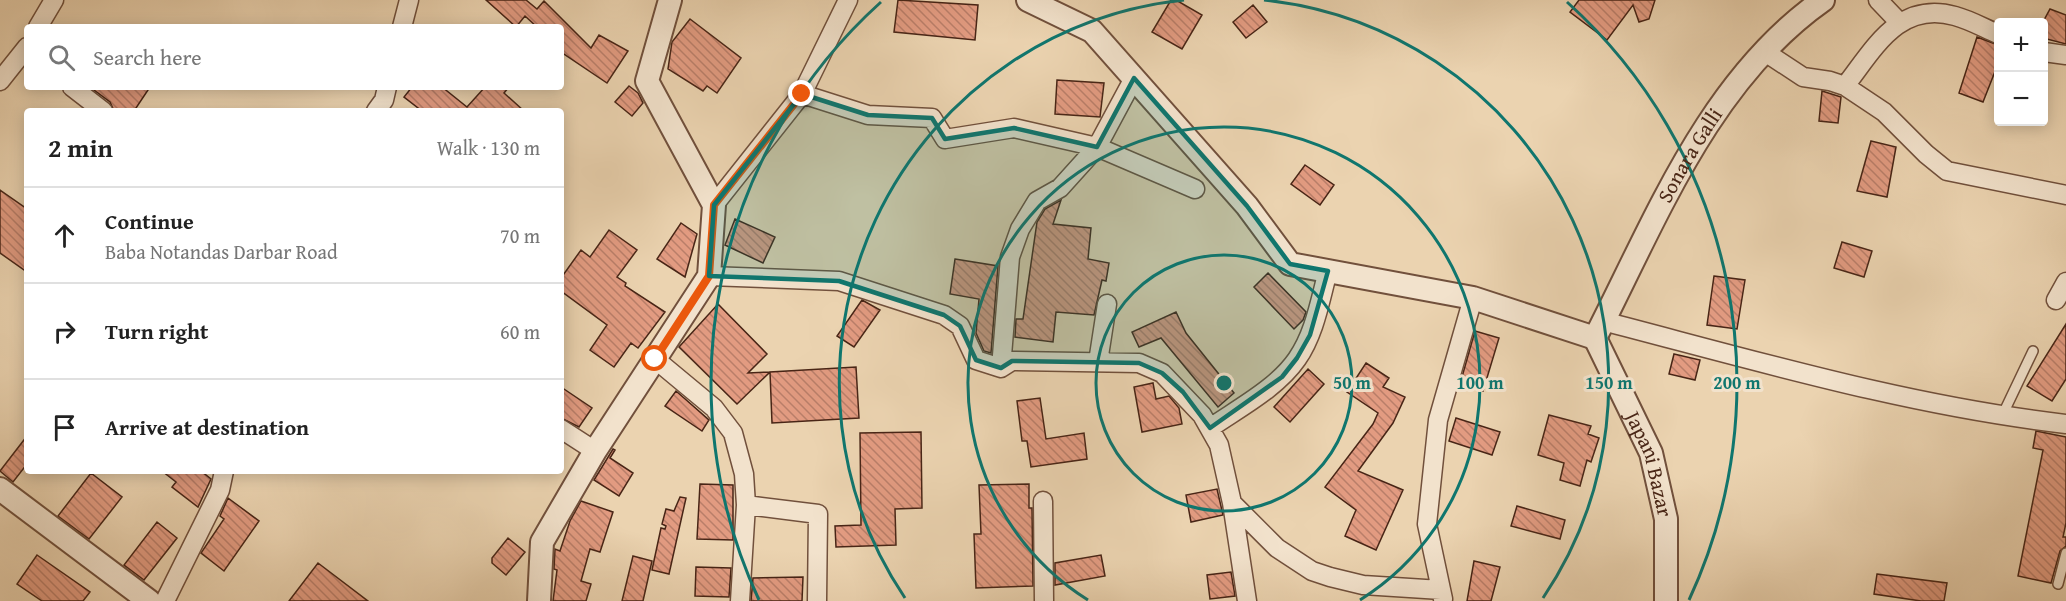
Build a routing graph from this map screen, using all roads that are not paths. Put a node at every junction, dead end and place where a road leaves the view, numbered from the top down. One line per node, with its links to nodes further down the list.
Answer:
1 (54, 0): 9 (street)
2 (409, 0): 10 (street)
3 (670, 0): 27 (street)
4 (848, 0): 21 (street)
5 (1028, 0): 16 (street)
6 (1878, 0): 8 (street)
7 (1809, 4): 13 (street, Sonara Galli)
8 (1899, 22): 11 (street); 18 (street)
9 (40, 24)
10 (403, 24)
11 (1994, 32)
12 (24, 52): 17 (street)
13 (1766, 52): 18 (street); 34 (street, Sonara Galli)
14 (2048, 53): 15 (street)
15 (2066, 55)
16 (1134, 78): 24 (street); 28 (street)
17 (0, 81)
18 (1845, 86): 26 (street)
19 (76, 90): 22 (street)
20 (386, 90): 23 (street)
21 (802, 94): 24 (street); 27 (street)
22 (99, 108)
23 (378, 108)
24 (1097, 147): 25 (street); 38 (street)
25 (1195, 189)
26 (2066, 195)
27 (714, 205): 29 (street)
28 (1328, 271): 31 (street); 41 (street)
29 (709, 276): 36 (street); 38 (street)
30 (2066, 282): 32 (street)
31 (1473, 298): 34 (street); 51 (street)
32 (2056, 300)
33 (1107, 304): 37 (street)
34 (1599, 330): 39 (street); 59 (street, Japani Bazar)
35 (2033, 351): 39 (lane)
36 (655, 359): 43 (street); 48 (street)
37 (1098, 362): 38 (street); 41 (street)
38 (1001, 368)
39 (2002, 416): 40 (street)
40 (2066, 424)
41 (1210, 428): 47 (street)
42 (564, 431): 43 (street)
43 (595, 451): 54 (street)
44 (223, 474): 53 (street)
45 (3, 498): 52 (street)
46 (1043, 501): 57 (street)
47 (1232, 503): 51 (street); 58 (street)
48 (746, 506): 55 (street); 56 (street)
49 (2066, 553): 50 (lane)
50 (2058, 584)
51 (1442, 596)
52 (149, 601)
53 (165, 601)
54 (539, 601)
55 (740, 601)
56 (817, 601)
57 (1044, 601)
58 (1247, 601)
59 (1666, 601)

